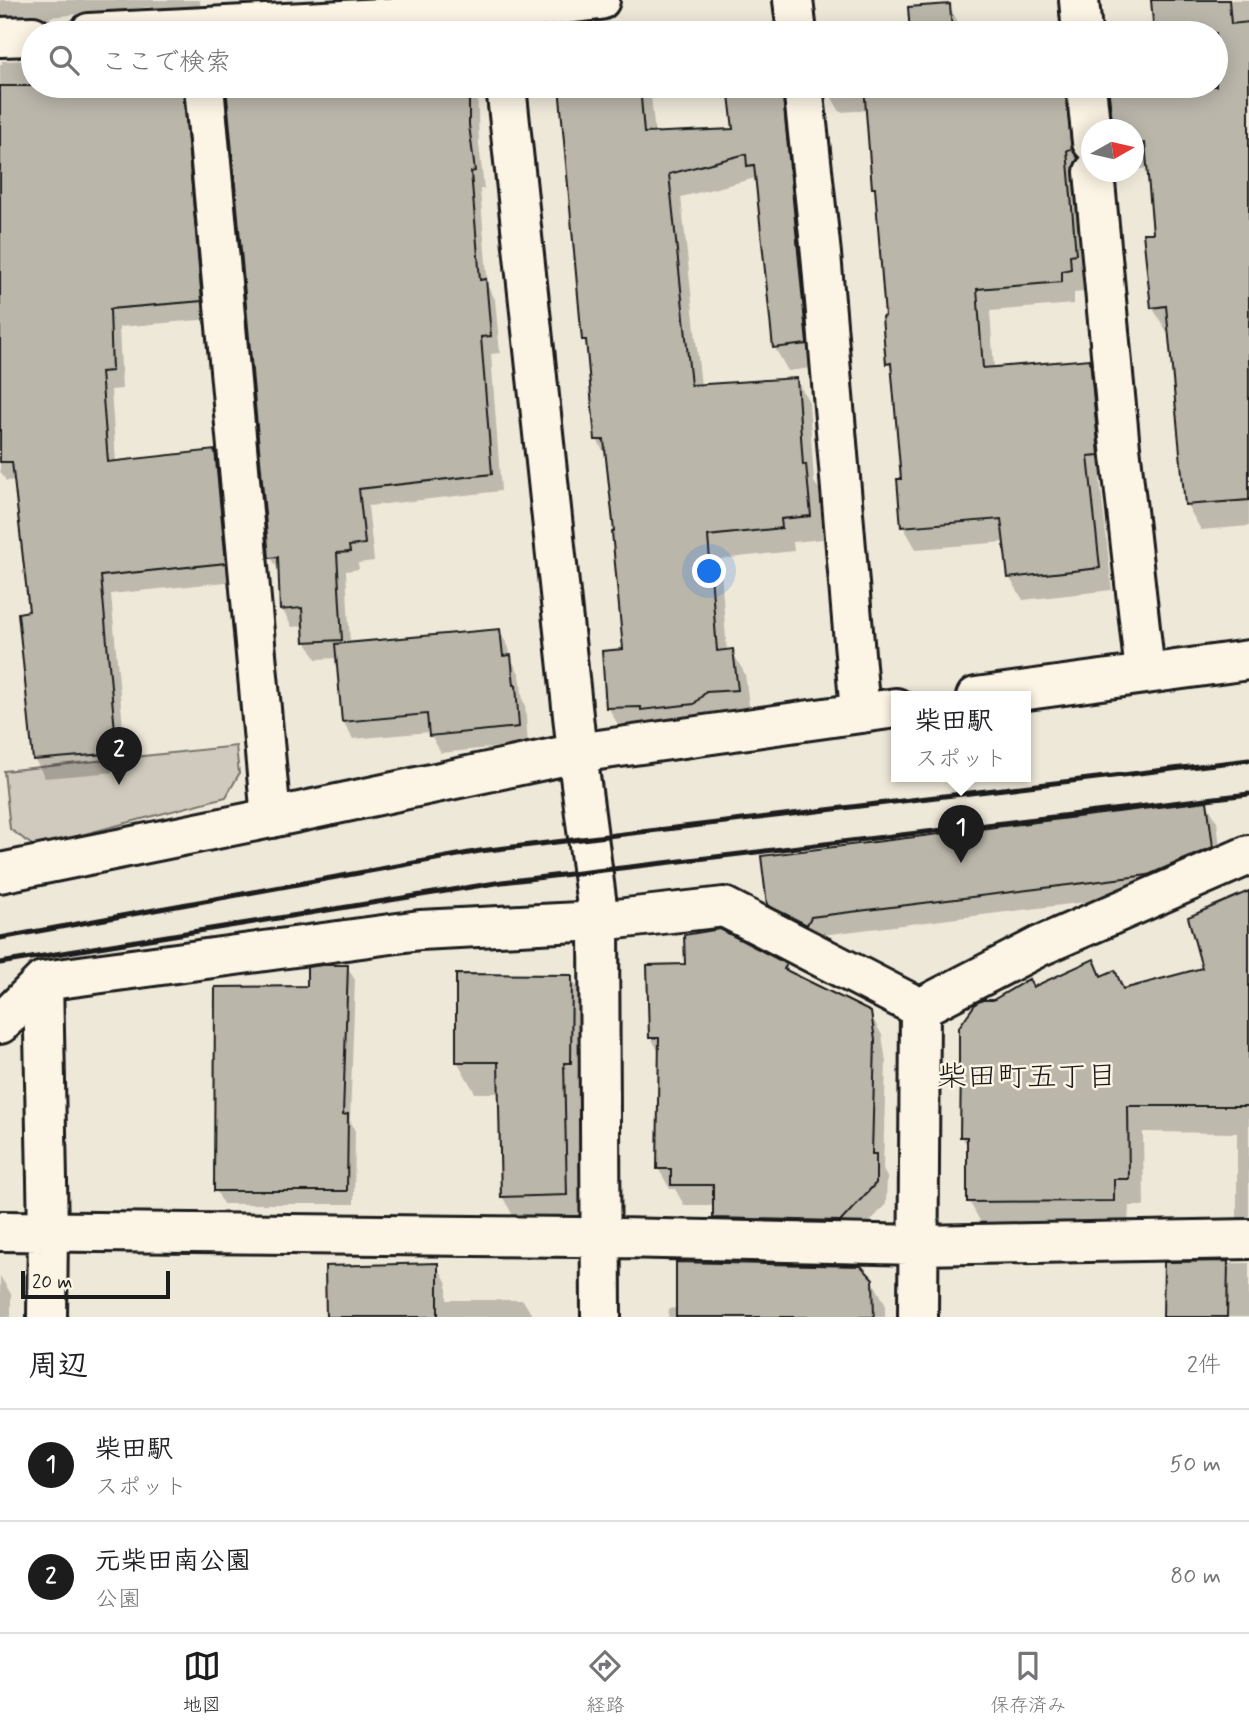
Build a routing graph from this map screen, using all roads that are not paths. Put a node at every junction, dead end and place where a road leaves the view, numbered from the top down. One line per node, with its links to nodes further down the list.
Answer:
1 (600, 0): 4 (street)
2 (793, 0): 6 (street)
3 (1079, 0): 7 (street)
4 (499, 15): 5 (street)
5 (386, 21)
6 (796, 21)
7 (1081, 21)
8 (21, 36): 9 (street)
9 (0, 37)
10 (205, 98): 21 (street)
11 (507, 98): 20 (street)
12 (804, 98): 19 (street)
13 (1087, 98): 14 (street)
14 (1089, 119)
15 (1095, 182): 17 (street)
16 (1249, 660): 17 (street)
17 (1145, 673): 18 (street)
18 (1018, 691)
19 (878, 710): 20 (street)
20 (577, 753): 21 (street); 24 (street)
21 (271, 818): 23 (street)
22 (1249, 855): 26 (street)
23 (0, 873)
24 (599, 921): 25 (street); 26 (street); 30 (street)
25 (43, 981): 27 (street); 29 (street)
26 (920, 1008): 32 (street)
27 (0, 1024)
28 (0, 1231): 29 (street)
29 (48, 1231): 30 (street); 33 (street)
30 (601, 1238): 32 (street); 34 (street)
31 (1249, 1239): 32 (street)
32 (919, 1245): 35 (street)
33 (47, 1317)
34 (601, 1317)
35 (918, 1317)

